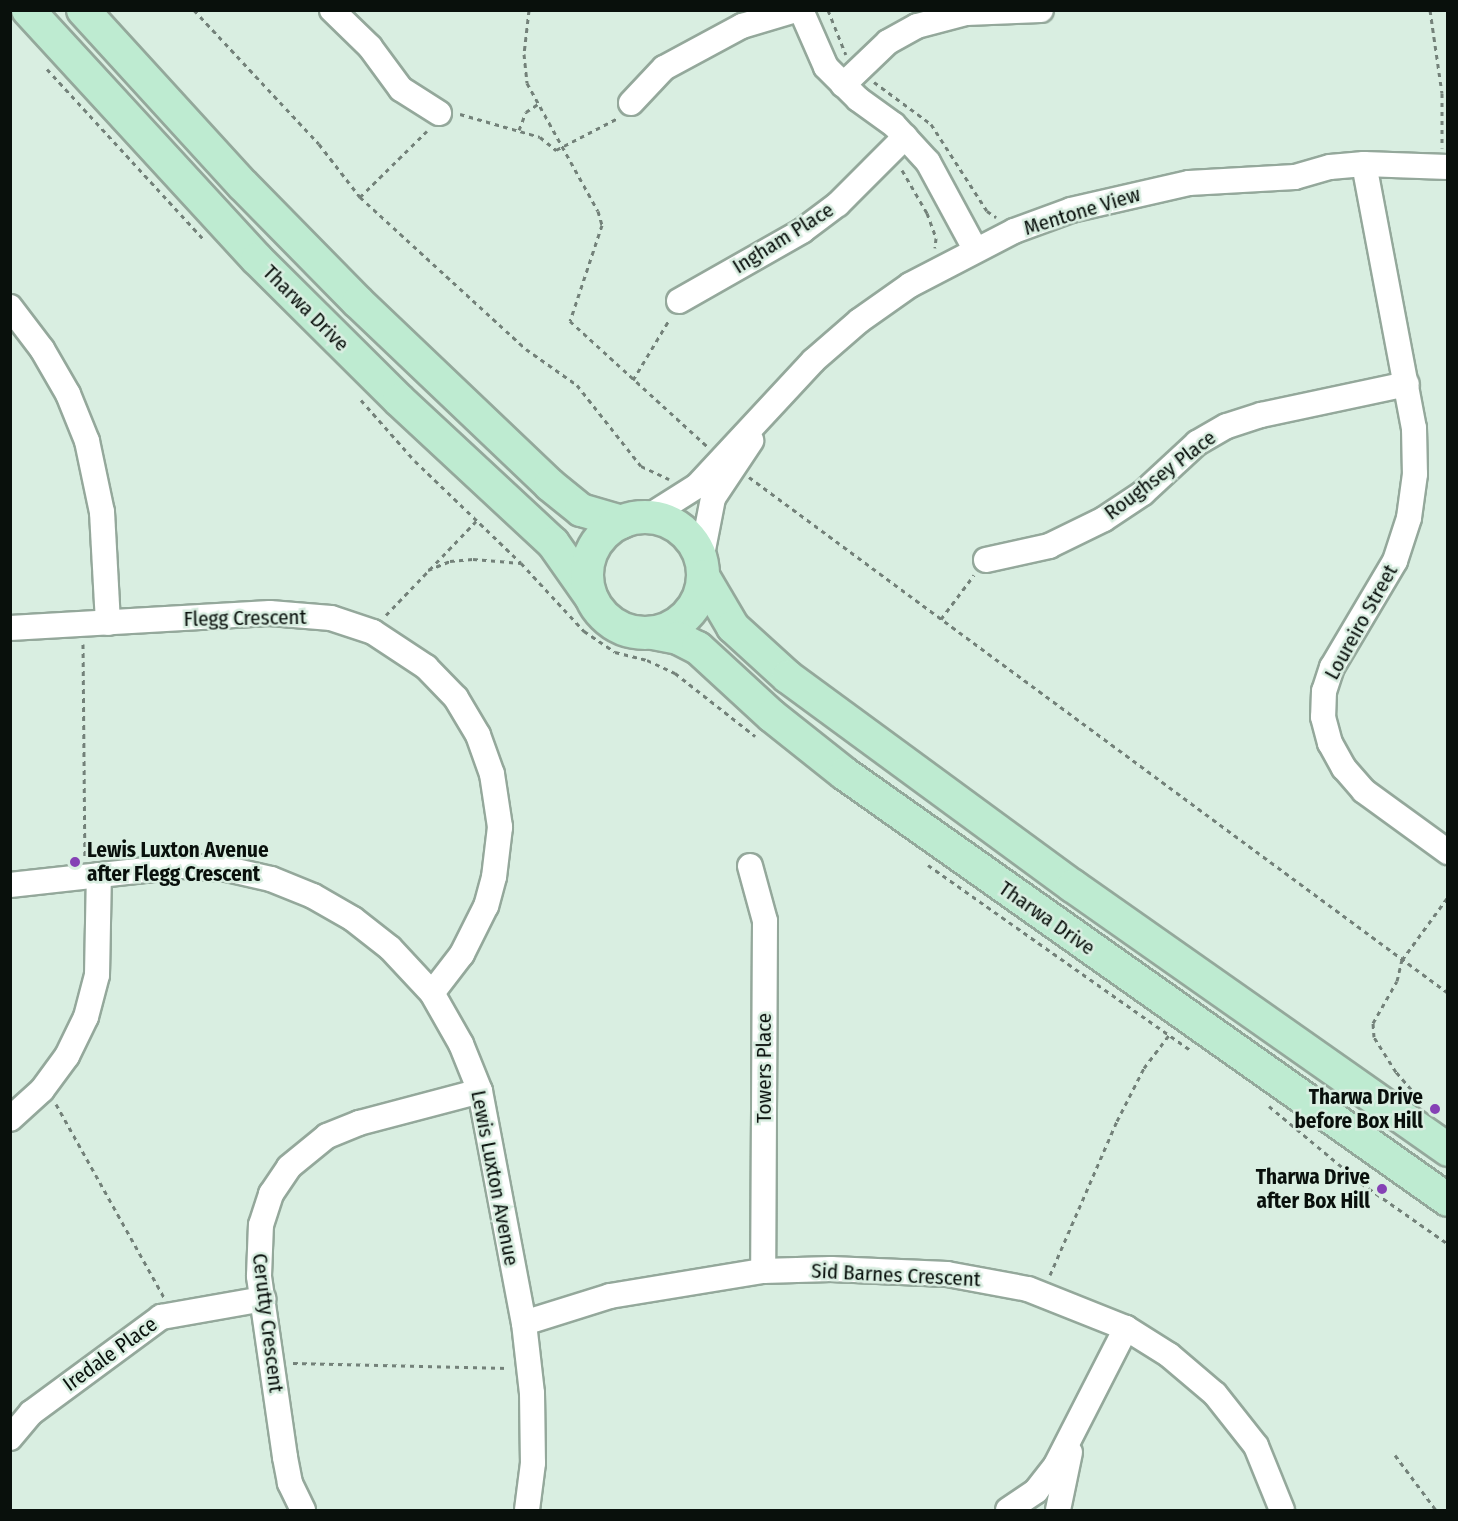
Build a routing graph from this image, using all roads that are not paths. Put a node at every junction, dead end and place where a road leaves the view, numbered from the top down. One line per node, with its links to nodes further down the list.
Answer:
1 (28, 10): 21 (main road, Tharwa Drive)
2 (83, 10): 18 (main road, Tharwa Drive)
3 (332, 10): 9 (street)
4 (796, 10): 8 (street)
5 (801, 10): 7 (street)
6 (1041, 10): 7 (street)
7 (850, 78): 10 (street)
8 (632, 103)
9 (439, 113)
10 (898, 144): 13 (street); 14 (street, Ingham Place)
11 (1441, 157): 12 (street, Mentone View)
12 (1364, 164): 13 (street, Mentone View); 16 (street, Loureiro Street)
13 (975, 249): 17 (street, Mentone View)
14 (678, 301)
15 (10, 307): 22 (street)
16 (1407, 384): 19 (street, Roughsey Place); 25 (street, Loureiro Street)
17 (728, 461): 18 (street, Mentone View); 20 (street, Mentone View)
18 (635, 520): 20 (main road); 21 (main road)
19 (986, 560)
20 (702, 568): 24 (main road); 32 (main road, Tharwa Drive)
21 (591, 597): 24 (main road)
22 (108, 623): 23 (street, Flegg Crescent); 29 (street, Flegg Crescent)
23 (10, 628)
24 (653, 633): 33 (main road, Tharwa Drive)
25 (1448, 852)
26 (750, 866): 34 (street, Towers Place)
27 (92, 868): 28 (street, Lewis Luxton Avenue); 29 (street, Lewis Luxton Avenue); 31 (street)
28 (10, 885)
29 (432, 993): 30 (street, Lewis Luxton Avenue)
30 (480, 1091): 35 (street, Cerutty Crescent); 36 (street, Lewis Luxton Avenue)
31 (10, 1119)
32 (1448, 1150)
33 (1448, 1200)
34 (763, 1271): 36 (street, Sid Barnes Crescent); 37 (street, Sid Barnes Crescent)
35 (263, 1299): 39 (street, Iredale Place); 40 (street, Cerutty Crescent)
36 (524, 1323): 41 (street, Lewis Luxton Avenue)
37 (1126, 1328): 38 (street); 44 (street, Sid Barnes Crescent)
38 (1090, 1399): 42 (street); 43 (street)
39 (10, 1438)
40 (303, 1510)
41 (527, 1510)
42 (1008, 1510)
43 (1058, 1510)
44 (1282, 1510)

